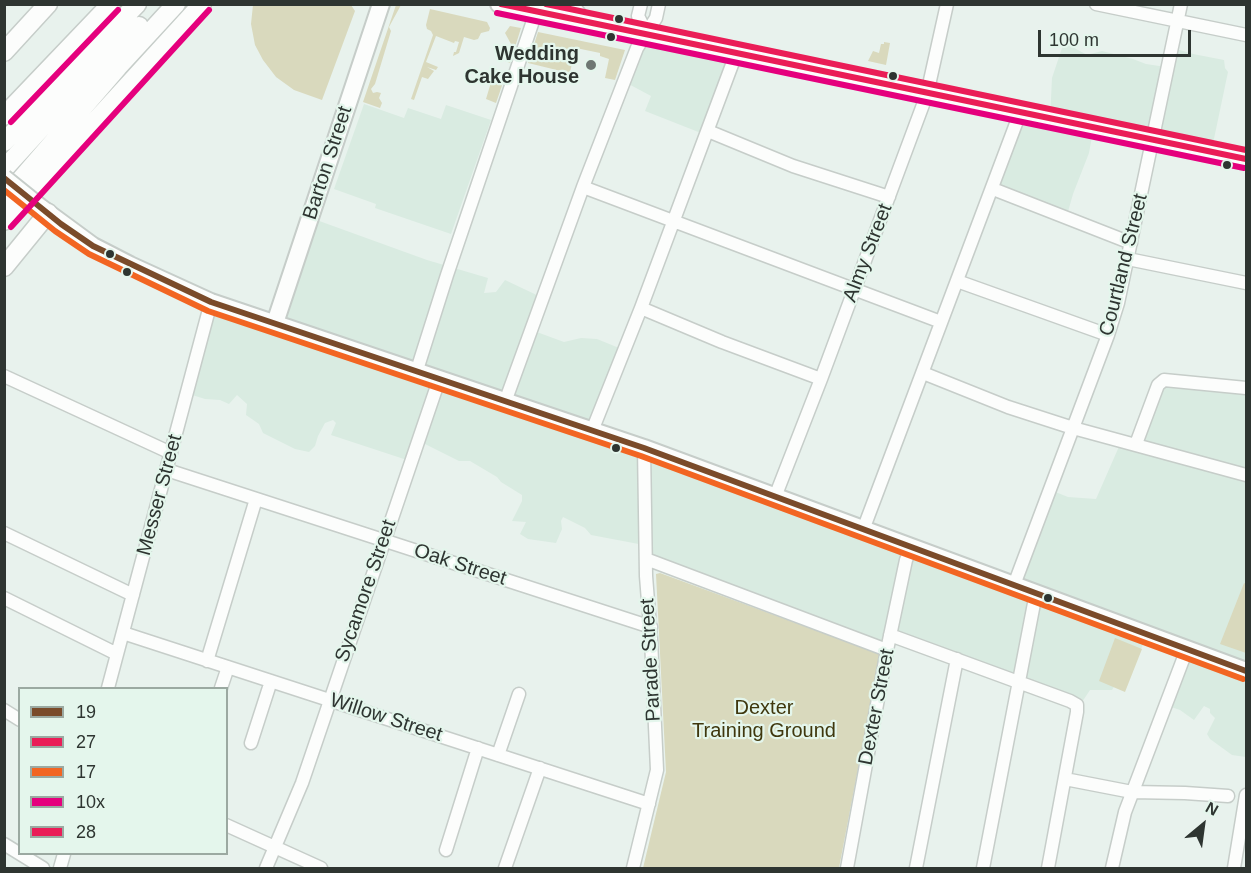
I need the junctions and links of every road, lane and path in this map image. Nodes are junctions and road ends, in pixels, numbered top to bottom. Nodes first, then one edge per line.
1 (48, 4) edge
2 (111, 4) edge
3 (137, 4) edge
4 (160, 4) edge
5 (176, 4) edge
6 (202, 4) edge
7 (381, 4) edge
8 (499, 4) edge
9 (572, 4) edge
10 (641, 4) edge
11 (659, 4) edge
12 (947, 4) edge
13 (1096, 4) edge
14 (1181, 4) edge
15 (536, 12) junction
16 (1178, 21) junction
17 (587, 22) junction
18 (647, 34) junction
19 (1246, 35) edge
20 (4, 52) edge
21 (736, 54) junction
22 (927, 94) junction
23 (1020, 113) junction
24 (4, 116) edge
25 (708, 131) junction
26 (1153, 140) junction
27 (4, 142) edge
28 (1246, 159) edge
29 (4, 169) edge
30 (4, 178) edge
31 (583, 186) junction
32 (993, 189) junction
33 (889, 197) junction
34 (4, 199) edge
35 (44, 210) junction
36 (4, 221) edge
37 (673, 221) junction
38 (1131, 243) junction
39 (1128, 258) junction
40 (4, 267) edge
41 (957, 281) junction
42 (1246, 283) edge
43 (853, 289) junction
44 (212, 302) junction
45 (641, 308) junction
46 (941, 322) junction
47 (275, 323) junction
48 (1108, 335) junction
49 (416, 373) junction
50 (923, 373) junction
51 (4, 376) edge
52 (821, 379) junction
53 (439, 380) junction
54 (1246, 388) edge
55 (505, 402) junction
56 (1073, 428) junction
57 (592, 431) junction
58 (1136, 444) junction
59 (644, 448) junction
60 (171, 453) junction
61 (166, 470) junction
62 (1246, 475) edge
63 (775, 497) junction
64 (256, 499) junction
65 (863, 530) junction
66 (4, 533) edge
67 (383, 540) junction
68 (911, 548) junction
69 (646, 559) junction
70 (1014, 585) junction
71 (1036, 593) junction
72 (133, 595) junction
73 (4, 598) edge
74 (651, 627) junction
75 (123, 633) junction
76 (890, 635) junction
77 (1187, 649) junction
78 (887, 650) junction
79 (117, 654) junction
80 (207, 660) junction
81 (957, 660) junction
82 (228, 668) junction
83 (1246, 671) edge
84 (271, 681) junction
85 (1019, 683) junction
86 (108, 687) edge
87 (221, 687) edge
88 (519, 694) dead end
89 (330, 700) junction
90 (4, 710) edge
91 (18, 719) edge
92 (250, 743) dead end
93 (478, 748) junction
94 (498, 754) junction
95 (540, 768) junction
96 (1065, 778) junction
97 (1132, 792) junction
98 (1246, 795) edge
99 (1228, 796) dead end
100 (649, 804) junction
101 (228, 826) edge
102 (4, 844) edge
103 (275, 847) junction
104 (446, 850) dead end
105 (18, 853) edge
106 (22, 855) edge
107 (43, 868) edge
108 (266, 868) edge
109 (321, 868) edge
110 (505, 868) edge
111 (633, 868) edge
112 (847, 868) edge
113 (916, 868) edge
114 (983, 868) edge
115 (1048, 868) edge
116 (1112, 868) edge
117 (1234, 868) edge

1 - 20 highway
2 - 24 highway
3 - 27 highway
4 - 29 highway
5 - 34 highway
6 - 36 highway
7 - 47 main road, Barton Street
8 - 15 main road
9 - 17 street
10 - 18 street
11 - 18 street
12 - 22 street, Almy Street
13 - 16 street
14 - 16 street, Courtland Street
15 - 17 main road
15 - 49 street
16 - 19 street
16 - 26 street, Courtland Street
17 - 18 main road
18 - 21 main road
18 - 31 street
21 - 22 main road
21 - 25 street
22 - 23 main road
22 - 33 street, Almy Street
23 - 26 main road
23 - 32 street
25 - 33 street
25 - 37 street
26 - 28 main road
26 - 38 street, Courtland Street
30 - 35 main road, bridge
31 - 37 street
31 - 55 street
32 - 38 street
32 - 41 street
33 - 43 street, Almy Street
35 - 40 highway
35 - 44 main road
37 - 43 street
37 - 45 street
38 - 39 street, Courtland Street
39 - 42 street
39 - 48 street, Courtland Street
41 - 46 street
41 - 48 street
43 - 46 street
43 - 52 street, Almy Street
44 - 47 main road
44 - 60 street, Messer Street
45 - 52 street
45 - 57 street
46 - 50 street
47 - 49 main road
48 - 56 street, Courtland Street
49 - 53 main road
50 - 56 street
50 - 65 street
51 - 60 street
52 - 63 street, Almy Street
53 - 55 main road
53 - 67 street, Sycamore Street
54 - 58 street
55 - 57 main road
56 - 58 street
56 - 70 street, Courtland Street
57 - 59 main road
58 - 62 street
59 - 63 main road
59 - 69 street, Parade Street
60 - 61 street, Messer Street
61 - 64 street, Oak Street
61 - 72 street, Messer Street
63 - 65 main road
64 - 67 street, Oak Street
64 - 80 street
65 - 68 main road
66 - 72 street
67 - 74 street, Oak Street
67 - 89 street, Sycamore Street
68 - 70 main road
68 - 76 street, Dexter Street
69 - 74 street, Parade Street
69 - 78 street
70 - 71 main road
71 - 77 main road
71 - 85 street
72 - 75 street, Messer Street
73 - 79 street
74 - 100 street, Parade Street
75 - 79 street, Messer Street
75 - 80 street, Willow Street
76 - 78 street, Dexter Street
76 - 81 street
77 - 83 main road
77 - 97 street
78 - 112 street, Dexter Street
79 - 86 street, Messer Street
80 - 82 street, Willow Street
81 - 85 street
81 - 113 street
82 - 84 street, Willow Street
82 - 87 street
84 - 89 street, Willow Street
84 - 92 street
85 - 96 street
85 - 114 street
88 - 94 street
89 - 93 street, Willow Street
89 - 103 street, Sycamore Street
90 - 91 street
93 - 94 street, Willow Street
93 - 104 street
94 - 95 street, Willow Street
95 - 100 street, Willow Street
95 - 110 street
96 - 97 street
96 - 115 street
97 - 99 street
97 - 116 street
98 - 117 street
100 - 111 street, Parade Street
101 - 103 street
102 - 105 street
103 - 108 street, Sycamore Street
103 - 109 street
106 - 107 street

